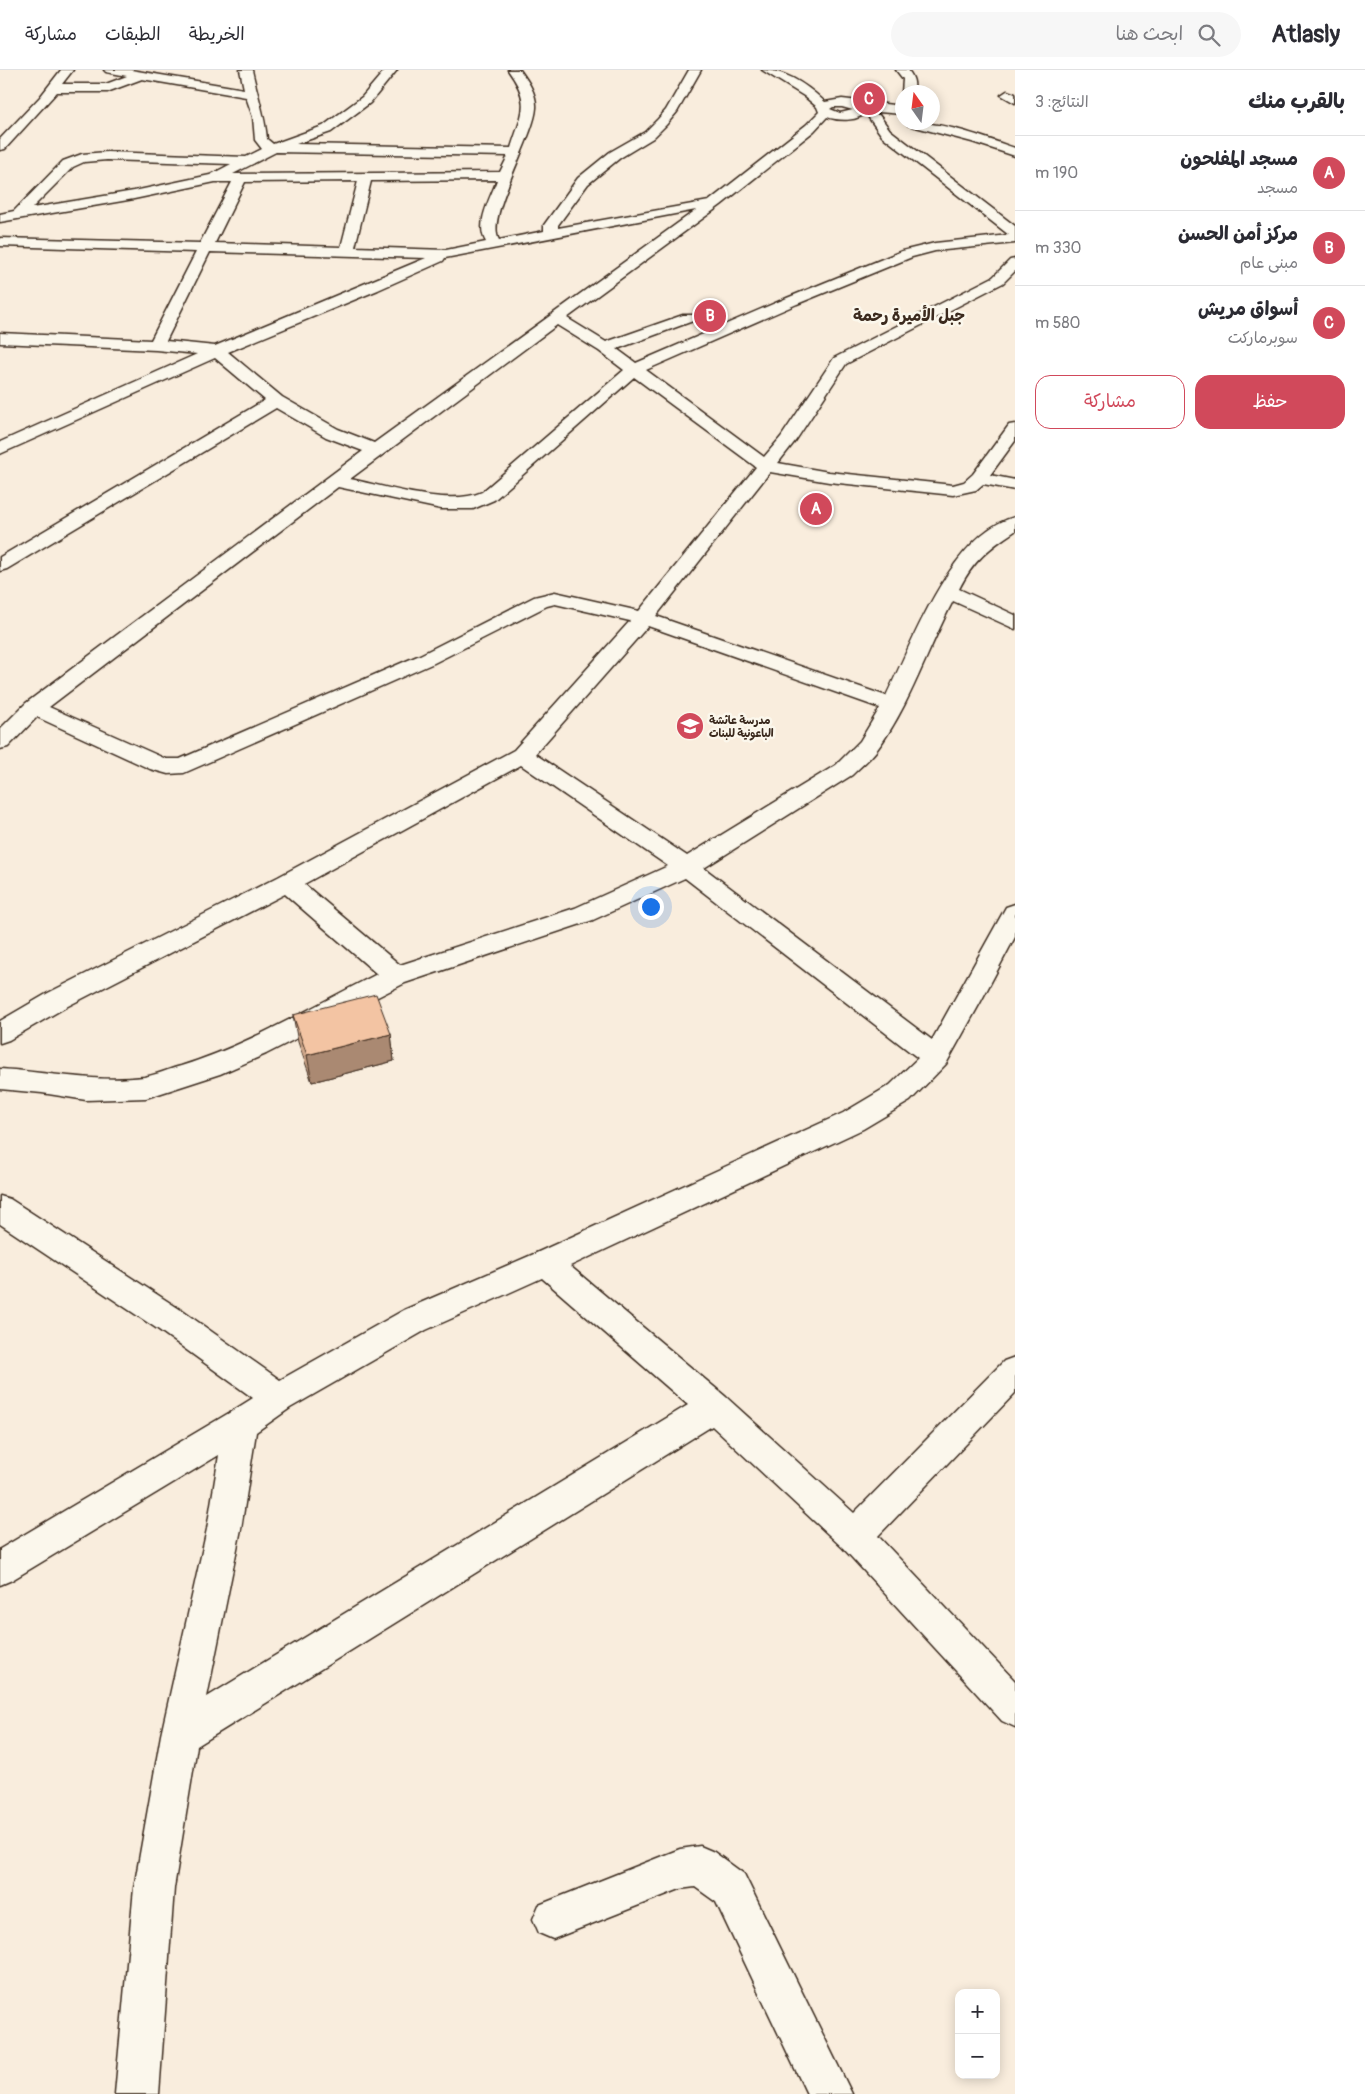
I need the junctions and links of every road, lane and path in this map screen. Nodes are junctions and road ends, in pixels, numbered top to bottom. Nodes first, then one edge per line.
1 (67, 70) edge
2 (110, 70) edge
3 (246, 70) edge
4 (391, 70) edge
5 (514, 70) edge
6 (696, 70) edge
7 (768, 70) edge
8 (902, 70) edge
9 (140, 75) junction
10 (909, 85) edge
11 (53, 88) junction
12 (251, 94) junction
13 (808, 94) junction
14 (836, 103) junction
15 (824, 109) junction
16 (850, 112) junction
17 (895, 115) edge
18 (895, 117) edge
19 (875, 118) junction
20 (940, 122) edge
21 (810, 128) junction
22 (940, 129) edge
23 (976, 138) junction
24 (0, 146) edge
25 (274, 148) junction
26 (516, 152) junction
27 (1015, 152) edge
28 (246, 161) junction
29 (505, 176) junction
30 (214, 178) junction
31 (240, 179) junction
32 (364, 179) junction
33 (716, 202) junction
34 (18, 215) junction
35 (0, 218) edge
36 (1015, 233) edge
37 (555, 234) junction
38 (1015, 239) edge
39 (3, 241) edge
40 (496, 245) junction
41 (206, 248) junction
42 (347, 252) junction
43 (446, 254) junction
44 (1015, 263) edge
45 (688, 318) dead end
46 (558, 319) junction
47 (0, 338) edge
48 (156, 345) junction
49 (605, 348) junction
50 (217, 351) junction
51 (633, 370) junction
52 (276, 401) junction
53 (1015, 429) edge
54 (0, 449) edge
55 (376, 450) junction
56 (765, 466) junction
57 (979, 478) junction
58 (335, 481) junction
59 (1015, 485) edge
60 (1015, 523) edge
61 (0, 566) edge
62 (948, 591) junction
63 (644, 618) junction
64 (1015, 622) edge
65 (891, 705) junction
66 (34, 708) junction
67 (0, 742) edge
68 (522, 755) junction
69 (687, 867) junction
70 (287, 883) junction
71 (1015, 913) edge
72 (396, 976) junction
73 (57, 1000) junction
74 (0, 1012) edge
75 (0, 1033) edge
76 (936, 1057) junction
77 (0, 1079) edge
78 (0, 1208) edge
79 (545, 1263) junction
80 (1015, 1371) edge
81 (278, 1398) junction
82 (714, 1407) junction
83 (241, 1424) junction
84 (855, 1536) junction
85 (0, 1568) edge
86 (1015, 1708) edge
87 (180, 1735) junction
88 (553, 1919) dead end
89 (137, 2094) edge
90 (830, 2094) edge

1 - 11 street
2 - 9 street
3 - 12 street
4 - 25 street
5 - 26 street
6 - 37 street
7 - 13 street
8 - 10 street
9 - 11 street
9 - 12 street
11 - 24 street
12 - 25 street
13 - 14 street
13 - 15 street
14 - 15 street
14 - 16 street
15 - 16 street
15 - 21 street
16 - 17 street
16 - 19 street
16 - 21 street
18 - 19 street
19 - 36 street
20 - 23 street
21 - 33 street
22 - 23 street
23 - 27 street
25 - 26 street
25 - 28 street
26 - 29 street
28 - 30 street
28 - 34 street
29 - 32 street
29 - 40 street
30 - 31 street
30 - 34 street
31 - 32 street
31 - 41 street
32 - 42 street
33 - 37 street
33 - 46 street
34 - 35 street
37 - 40 street
38 - 51 street
39 - 41 street
40 - 43 street
41 - 42 street
41 - 48 street
42 - 43 street
43 - 50 street
44 - 56 street
45 - 49 street
46 - 49 street
46 - 55 street
47 - 48 street
48 - 50 street
49 - 51 street
50 - 52 street
50 - 54 street
51 - 56 street
51 - 58 street
52 - 55 street
52 - 61 street
53 - 57 street
55 - 58 street
56 - 57 street
56 - 63 street
57 - 59 street
58 - 66 street
60 - 62 street
62 - 64 street
62 - 65 street
63 - 65 street
63 - 66 street
63 - 68 street
65 - 69 street
66 - 67 street
68 - 69 street
68 - 70 street
69 - 72 street
69 - 76 street
70 - 72 street
70 - 73 street
71 - 76 street
72 - 77 street
73 - 74 street
73 - 75 street
76 - 79 street
78 - 81 street
79 - 81 street
79 - 82 street
80 - 84 street
81 - 83 street
82 - 84 street
82 - 87 street
83 - 85 street
83 - 87 street
84 - 86 street
87 - 89 street
88 - 90 street

